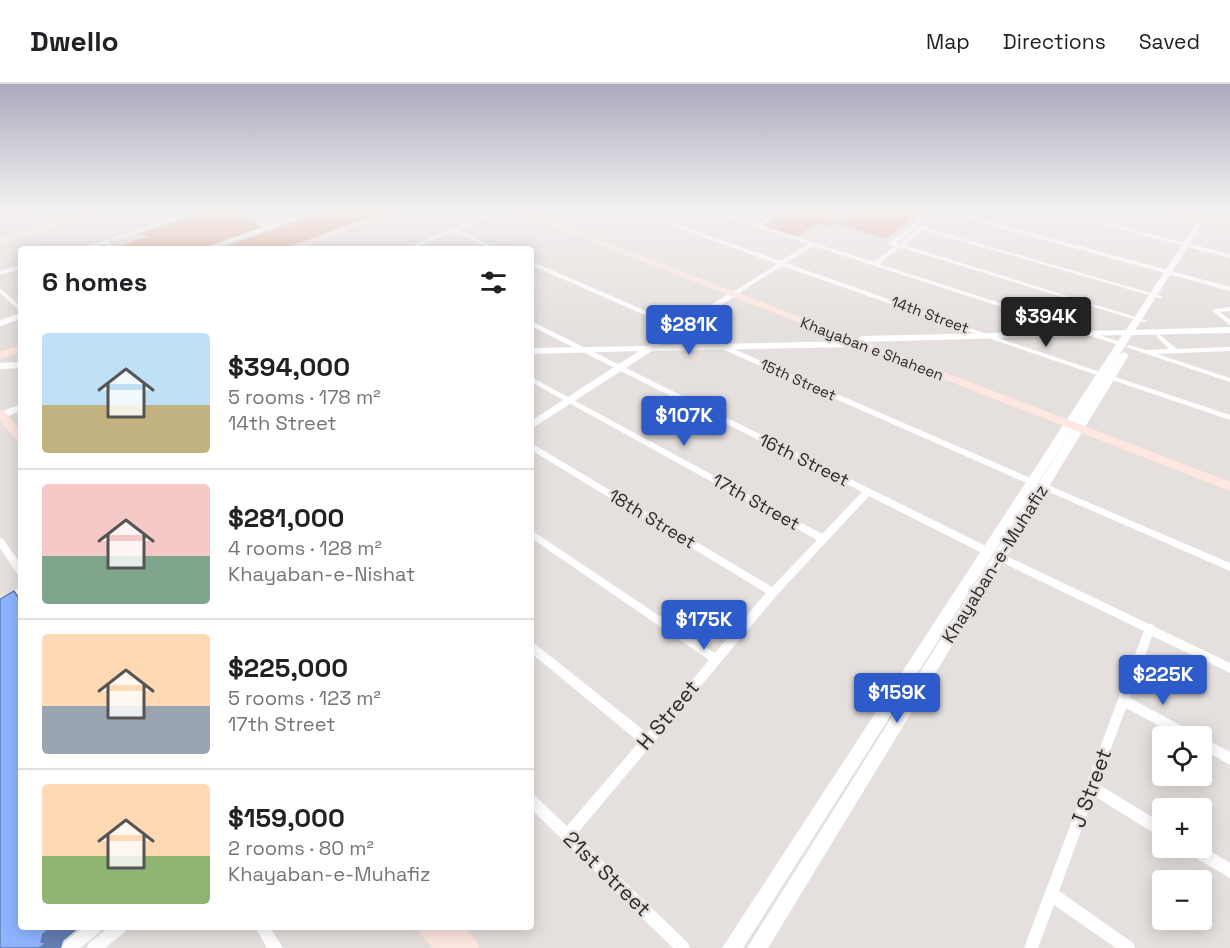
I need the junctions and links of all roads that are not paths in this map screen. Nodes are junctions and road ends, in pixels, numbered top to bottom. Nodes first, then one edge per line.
1 (622, 250) edge
2 (626, 250) edge
3 (745, 250) edge
4 (796, 250) edge
5 (799, 250) edge
6 (832, 250) edge
7 (883, 250) edge
8 (893, 250) edge
9 (914, 250) edge
10 (1000, 250) edge
11 (1089, 250) edge
12 (1186, 250) edge
13 (1209, 250) edge
14 (1230, 256) edge
15 (776, 261) junction
16 (868, 262) junction
17 (783, 263) junction
18 (534, 264) edge
19 (875, 264) junction
20 (18, 268) edge
21 (0, 273) edge
22 (1173, 273) junction
23 (1230, 289) edge
24 (0, 290) edge
25 (733, 292) junction
26 (1157, 296) junction
27 (18, 309) edge
28 (1230, 309) edge
29 (18, 313) edge
30 (0, 321) edge
31 (1230, 323) edge
32 (534, 324) edge
33 (680, 327) junction
34 (1230, 330) edge
35 (1090, 333) junction
36 (1230, 335) edge
37 (987, 336) junction
38 (1134, 336) junction
39 (1159, 336) junction
40 (1102, 338) junction
41 (855, 340) junction
42 (999, 340) junction
43 (873, 343) junction
44 (720, 344) junction
45 (576, 345) junction
46 (534, 346) edge
47 (651, 346) junction
48 (1230, 348) edge
49 (586, 350) junction
50 (1174, 350) junction
51 (534, 351) edge
52 (18, 352) edge
53 (18, 358) edge
54 (1, 360) edge
55 (18, 364) edge
56 (617, 367) junction
57 (1106, 376) junction
58 (1230, 380) edge
59 (534, 381) edge
60 (567, 399) junction
61 (0, 402) edge
62 (7, 414) edge
63 (534, 416) edge
64 (1230, 418) edge
65 (534, 424) edge
66 (1075, 424) junction
67 (18, 433) edge
68 (534, 448) edge
69 (1230, 480) edge
70 (1038, 484) junction
71 (1230, 487) edge
72 (868, 492) junction
73 (534, 535) edge
74 (824, 539) junction
75 (0, 541) edge
76 (994, 554) junction
77 (1230, 567) edge
78 (18, 568) edge
79 (773, 592) junction
80 (18, 593) edge
81 (967, 598) junction
82 (18, 601) edge
83 (0, 602) edge
84 (0, 611) edge
85 (1150, 628) junction
86 (534, 649) edge
87 (716, 659) junction
88 (1230, 668) edge
89 (1124, 700) junction
90 (1171, 726) edge
91 (646, 740) junction
92 (1212, 749) edge
93 (1230, 759) edge
94 (1091, 787) junction
95 (534, 803) edge
96 (1152, 824) edge
97 (568, 835) junction
98 (1208, 858) edge
99 (1230, 871) edge
100 (1052, 894) junction
101 (91, 930) edge
102 (116, 930) edge
103 (264, 930) edge
104 (432, 930) edge
105 (453, 930) edge
106 (69, 948) edge
107 (94, 948) edge
108 (276, 948) edge
109 (447, 948) edge
110 (468, 948) edge
111 (683, 948) edge
112 (732, 948) edge
113 (757, 948) edge
114 (1031, 948) edge
115 (1128, 948) edge

1 - 25 main road, Khayaban e Shaheen
2 - 25 main road, Khayaban e Shaheen
3 - 15 street, 14th Street
4 - 15 street
5 - 17 street
6 - 16 street
7 - 16 street
8 - 19 street
9 - 38 street
10 - 26 street
11 - 22 street
12 - 22 street, Khayaban-e-Muhafiz
13 - 14 street
15 - 17 street, 14th Street
15 - 25 street
16 - 19 street
17 - 25 street
17 - 37 street, 14th Street
18 - 33 street, 15th Street
19 - 35 street
20 - 21 street
22 - 23 street
22 - 26 street, Khayaban-e-Muhafiz
24 - 27 street
25 - 33 street
25 - 41 main road, Khayaban e Shaheen
25 - 41 main road, Khayaban e Shaheen
26 - 38 street, Khayaban-e-Muhafiz
28 - 31 street
29 - 30 street
32 - 45 street
33 - 44 street, 15th Street
33 - 47 street
34 - 38 street
35 - 37 street
35 - 38 street
35 - 40 street
36 - 39 street
37 - 41 street
37 - 42 street, 14th Street
38 - 39 street
38 - 40 street
38 - 50 street
38 - 57 street, Khayaban-e-Muhafiz
38 - 58 street
39 - 50 street
40 - 42 street
41 - 43 main road, Khayaban e Shaheen
41 - 44 street
41 - 66 main road, Khayaban e Shaheen
42 - 43 street
42 - 57 street, 14th Street
43 - 66 main road, Khayaban e Shaheen
44 - 47 street
44 - 70 street, 15th Street
45 - 46 street
45 - 47 street
45 - 49 street
47 - 49 street
47 - 56 street
48 - 50 street
49 - 51 street
49 - 56 street, 16th Street
52 - 54 main road
53 - 54 street
54 - 55 street
56 - 60 street
56 - 72 street, 16th Street
57 - 64 street, 14th Street
57 - 66 street, Khayaban-e-Muhafiz
59 - 60 street, 17th Street
60 - 63 street
60 - 65 street
60 - 74 street, 17th Street
61 - 62 main road
62 - 67 main road
66 - 69 main road, Khayaban e Shaheen
66 - 70 street, Khayaban-e-Muhafiz
66 - 71 main road, Khayaban e Shaheen
68 - 79 street, 18th Street
70 - 76 street, Khayaban-e-Muhafiz
70 - 77 street, 15th Street
72 - 74 street, H Street
72 - 76 street, 16th Street
73 - 87 street
74 - 79 street, H Street
75 - 78 street
76 - 81 street, Khayaban-e-Muhafiz
76 - 85 street, 16th Street
79 - 87 street, H Street
80 - 83 street
81 - 112 street
81 - 113 street, Khayaban-e-Muhafiz
82 - 84 street
85 - 88 street, 16th Street
85 - 89 street, J Street
86 - 91 street
87 - 91 street, H Street
89 - 90 street
89 - 94 street, J Street
91 - 97 street, H Street
92 - 93 street
94 - 96 street
94 - 100 street, J Street
95 - 97 street, 21st Street
97 - 111 street, 21st Street
98 - 99 street
100 - 114 street, J Street
100 - 115 street
101 - 106 street
102 - 107 street
103 - 108 street
104 - 109 main road
105 - 110 main road

